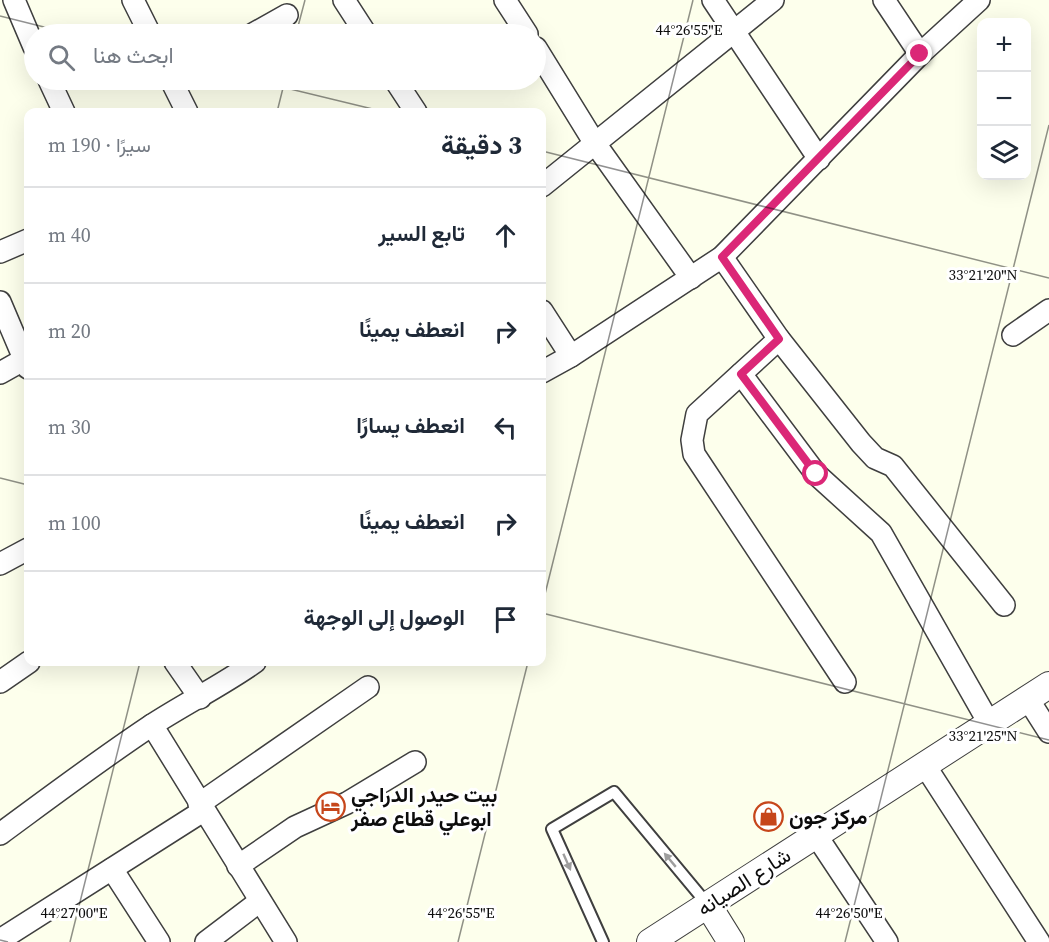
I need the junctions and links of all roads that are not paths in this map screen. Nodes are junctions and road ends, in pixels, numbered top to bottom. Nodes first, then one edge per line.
1 (14, 0) edge
2 (133, 0) edge
3 (344, 0) edge
4 (506, 0) edge
5 (714, 0) edge
6 (773, 0) edge
7 (884, 0) edge
8 (979, 0) edge
9 (287, 15) dead end
10 (24, 24) edge
11 (145, 24) edge
12 (271, 24) edge
13 (360, 24) edge
14 (521, 24) edge
15 (734, 31) junction
16 (920, 54) junction
17 (546, 64) edge
18 (54, 90) edge
19 (177, 90) edge
20 (402, 90) edge
21 (62, 108) edge
22 (185, 108) edge
23 (413, 108) edge
24 (594, 142) junction
25 (819, 159) junction
26 (546, 183) edge
27 (24, 242) edge
28 (0, 252) edge
29 (722, 257) junction
30 (691, 278) junction
31 (0, 302) edge
32 (1049, 310) edge
33 (546, 317) edge
34 (1013, 335) dead end
35 (779, 339) junction
36 (571, 356) junction
37 (24, 357) edge
38 (24, 365) edge
39 (546, 370) edge
40 (0, 373) edge
41 (741, 374) junction
42 (24, 551) edge
43 (0, 564) edge
44 (1004, 605) dead end
45 (24, 665) edge
46 (178, 666) edge
47 (249, 666) edge
48 (0, 682) edge
49 (845, 682) dead end
50 (368, 687) dead end
51 (1039, 692) edge
52 (200, 698) junction
53 (989, 723) junction
54 (152, 725) junction
55 (1049, 732) edge
56 (415, 762) dead end
57 (924, 764) junction
58 (201, 807) junction
59 (0, 834) edge
60 (816, 834) junction
61 (238, 866) junction
62 (112, 868) junction
63 (260, 901) junction
64 (708, 905) junction
65 (0, 940) edge
66 (159, 942) edge
67 (206, 942) edge
68 (286, 942) edge
69 (603, 942) edge
70 (650, 942) edge
71 (731, 942) edge
72 (887, 942) edge
73 (1039, 942) edge

1 - 10 street
2 - 11 street
3 - 13 street
4 - 14 street
5 - 15 street
6 - 15 street
7 - 16 street
8 - 16 street
9 - 12 street
15 - 24 street
15 - 25 street
16 - 25 street
17 - 24 street
18 - 21 street
19 - 22 street
20 - 23 street
24 - 26 street
24 - 30 street
25 - 29 street
27 - 28 street
29 - 30 street
29 - 35 street
30 - 36 street
31 - 37 street
32 - 34 street
33 - 36 street
35 - 41 street
35 - 44 street
36 - 39 street
38 - 40 street
41 - 49 street
41 - 53 street
42 - 43 street
45 - 48 street
46 - 52 street
47 - 52 street
50 - 58 street
51 - 53 street, شارع الصيانه
51 - 55 street
52 - 54 street
53 - 57 street, شارع الصيانه
54 - 58 street
54 - 59 street
56 - 61 street
57 - 60 street, شارع الصيانه
57 - 73 street
58 - 61 street
58 - 62 street
60 - 64 street, شارع الصيانه
60 - 72 street
61 - 63 street
62 - 65 street
62 - 66 street
63 - 67 street
63 - 68 street
64 -> 69 lane
64 - 70 street, شارع الصيانه
64 - 71 street

